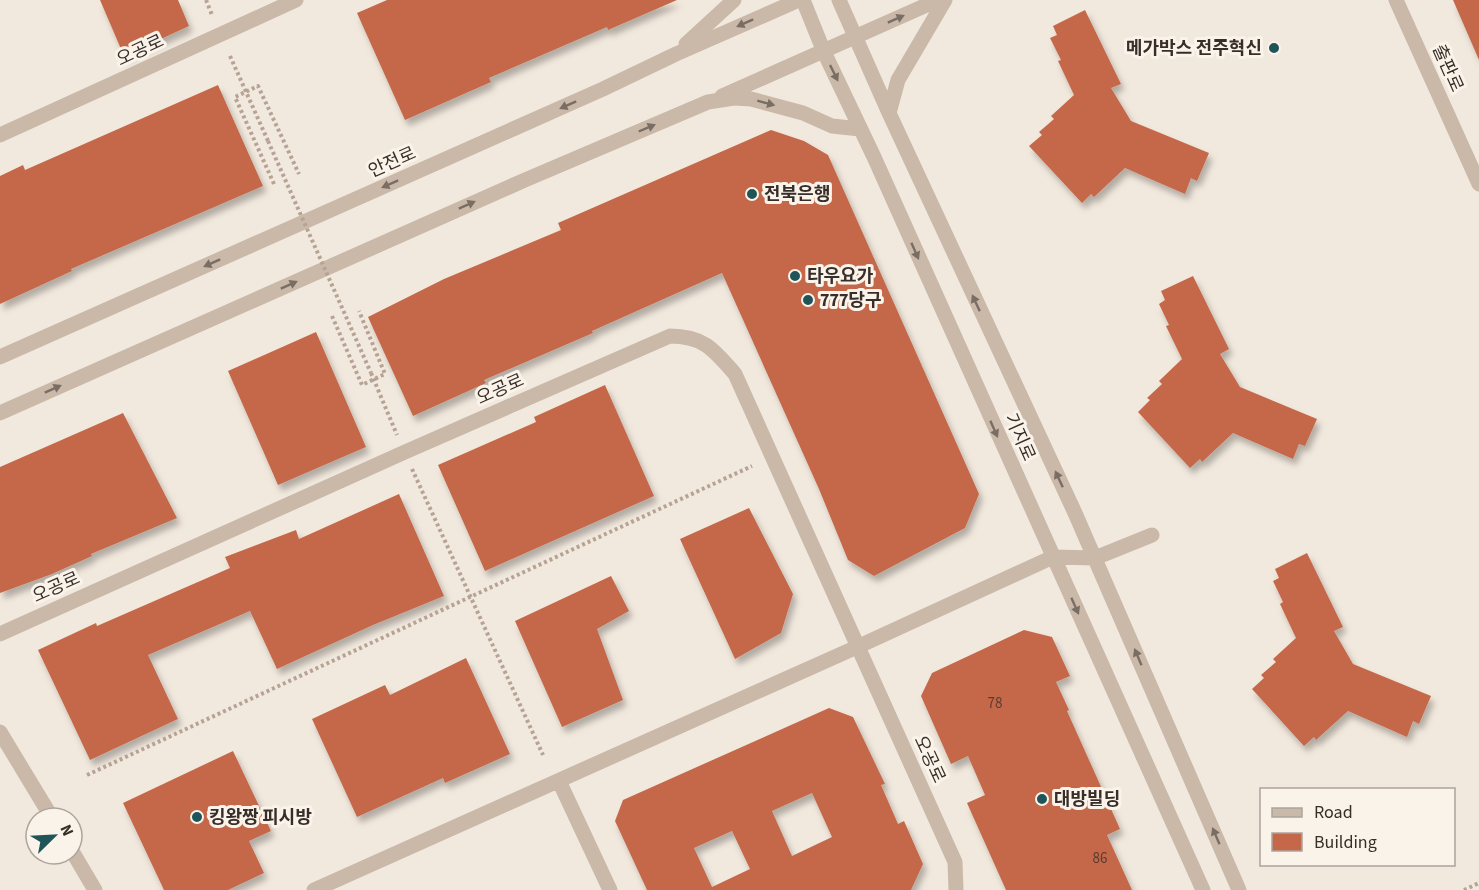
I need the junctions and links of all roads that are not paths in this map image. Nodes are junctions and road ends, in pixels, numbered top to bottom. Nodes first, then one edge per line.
1 (296, 0) edge
2 (734, 0) edge
3 (801, 0) edge
4 (839, 0) edge
5 (938, 0) edge
6 (945, 0) edge
7 (1396, 0) edge
8 (856, 38) junction
9 (824, 52) junction
10 (676, 54) junction
11 (708, 102) junction
12 (889, 113) junction
13 (860, 129) junction
14 (0, 135) edge
15 (1479, 184) edge
16 (0, 357) edge
17 (0, 413) edge
18 (1152, 535) dead end
19 (1053, 557) junction
20 (1095, 558) junction
21 (0, 634) edge
22 (857, 647) junction
23 (0, 732) edge
24 (559, 781) junction
25 (45, 806) edge
26 (81, 866) edge
27 (95, 890) edge
28 (314, 890) edge
29 (610, 890) edge
30 (956, 890) edge
31 (1203, 890) edge
32 (1239, 890) edge

1 - 14 street, 오공로
2 - 10 street
3 - 9 street, 기지로
3 -> 10 street, 안전로
4 - 8 street, 기지로
8 -> 5 street
6 - 12 street
7 - 15 street, 출판로
8 - 9 street
8 - 12 street, 기지로
9 - 11 street
9 -> 13 street, 기지로
10 -> 16 street, 안전로
11 -> 13 street
17 -> 11 street
20 -> 12 street, 기지로
13 -> 19 street, 기지로
18 - 20 street
19 - 20 street
19 - 22 street
19 -> 31 street, 기지로
32 -> 20 street, 기지로
21 - 22 street, 오공로
22 - 24 street
22 - 30 street, 오공로
23 - 25 street
24 - 28 street
24 - 29 street
26 - 27 street

